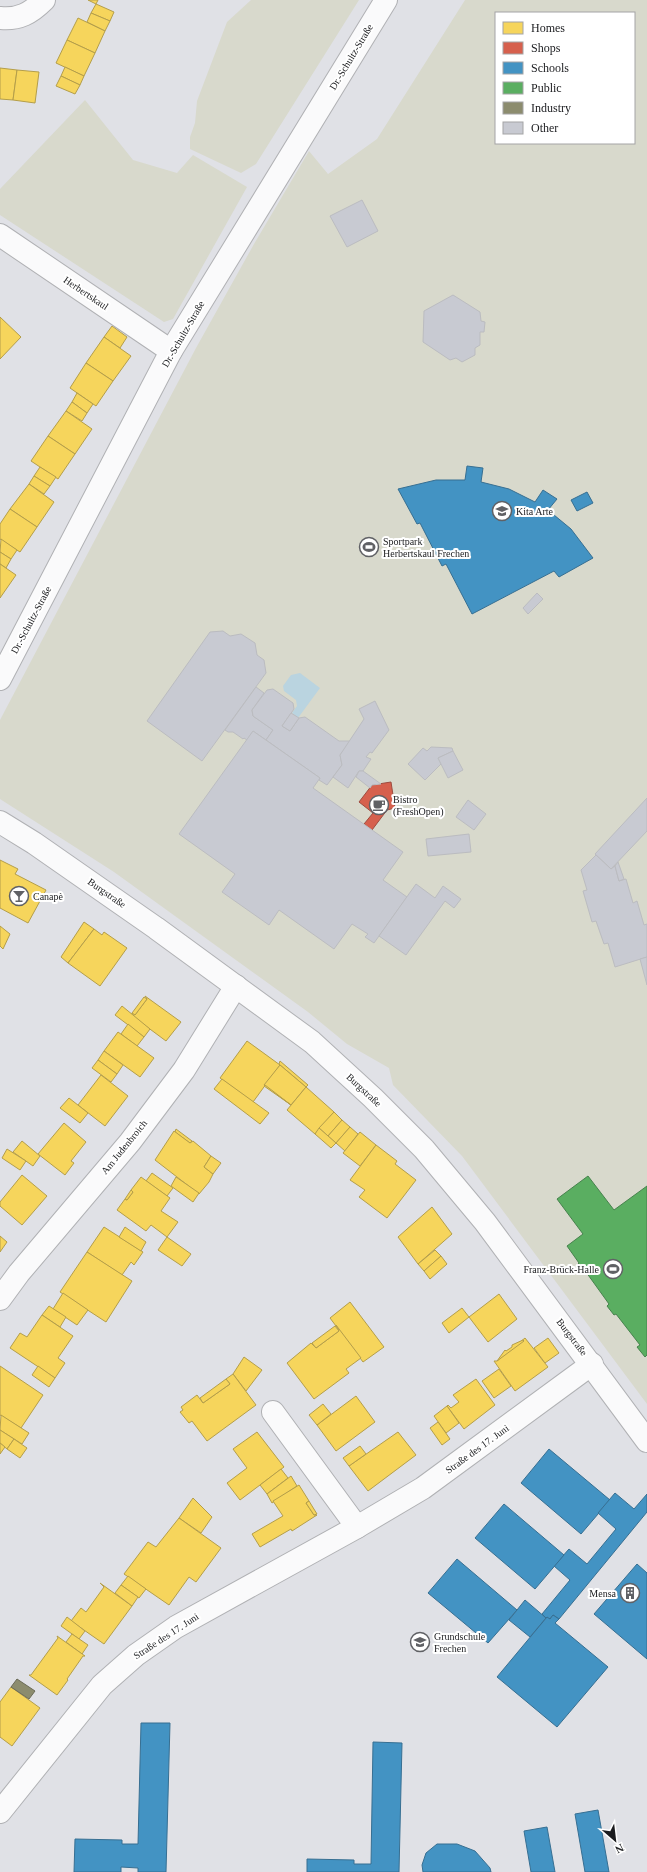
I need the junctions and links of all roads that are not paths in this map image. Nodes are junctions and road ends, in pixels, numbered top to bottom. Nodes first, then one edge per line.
1 (44, 0) edge
2 (386, 0) edge
3 (0, 18) edge
4 (0, 235) edge
5 (171, 352) junction
6 (0, 679) edge
7 (0, 822) edge
8 (236, 986) junction
9 (0, 1299) edge
10 (592, 1364) junction
11 (273, 1412) dead end
12 (647, 1441) edge
13 (357, 1527) junction
14 (0, 1812) edge

1 - 3 street
2 - 5 street, Dr.-Schultz-Straße
4 - 5 street, Herbertskaul
5 - 6 street, Dr.-Schultz-Straße
7 - 8 street, Burgstraße
8 - 9 street, Am Judenbroich
8 - 10 street, Burgstraße
10 - 12 street, Burgstraße
10 - 13 street, Straße des 17. Juni
11 - 13 street
13 - 14 street, Straße des 17. Juni

